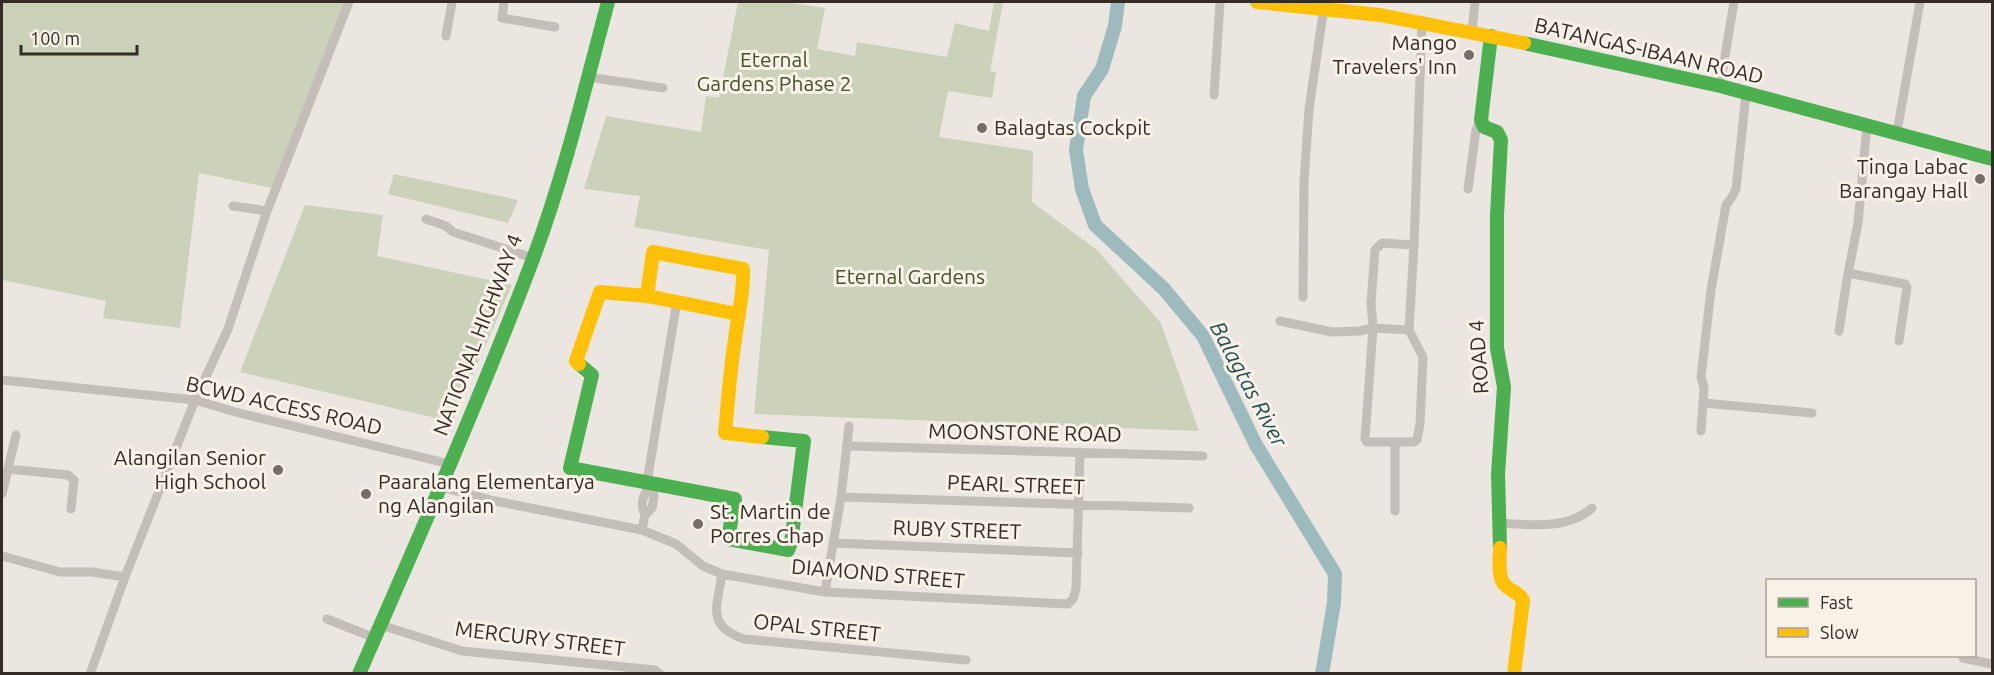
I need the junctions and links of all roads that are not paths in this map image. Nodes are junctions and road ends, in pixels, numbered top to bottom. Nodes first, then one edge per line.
1 (349, 2) edge
2 (452, 2) edge
3 (504, 2) edge
4 (608, 2) edge
5 (1220, 2) edge
6 (1257, 2) edge
7 (1475, 2) edge
8 (1734, 2) edge
9 (1920, 2) edge
10 (1324, 7) junction
11 (1422, 22) junction
12 (555, 27) dead end
13 (1472, 32) junction
14 (446, 36) dead end
15 (1491, 36) junction
16 (588, 77) junction
17 (1720, 86) junction
18 (663, 88) dead end
19 (1746, 94) junction
20 (1214, 95) dead end
21 (1481, 120) junction
22 (1868, 125) junction
23 (1897, 132) junction
24 (1992, 159) edge
25 (1468, 189) dead end
26 (233, 206) dead end
27 (267, 211) junction
28 (426, 219) dead end
29 (1414, 245) junction
30 (532, 258) junction
31 (1848, 273) junction
32 (647, 296) junction
33 (1303, 297) dead end
34 (677, 301) junction
35 (738, 314) junction
36 (1280, 321) dead end
37 (1373, 328) junction
38 (1409, 330) junction
39 (1839, 332) dead end
40 (1899, 341) dead end
41 (2, 380) edge
42 (195, 400) junction
43 (1703, 403) junction
44 (1812, 413) dead end
45 (849, 426) dead end
46 (1701, 431) dead end
47 (16, 435) dead end
48 (1395, 442) junction
49 (847, 446) junction
50 (1080, 452) junction
51 (1203, 456) dead end
52 (450, 464) junction
53 (8, 469) junction
54 (649, 483) junction
55 (441, 487) junction
56 (2, 494) edge
57 (841, 497) junction
58 (1079, 505) junction
59 (1189, 508) dead end
60 (1592, 508) dead end
61 (71, 509) dead end
62 (1395, 511) dead end
63 (1499, 523) junction
64 (642, 530) junction
65 (833, 543) junction
66 (1078, 553) junction
67 (2, 556) edge
68 (722, 574) junction
69 (125, 577) junction
70 (825, 592) junction
71 (327, 619) dead end
72 (378, 632) junction
73 (1963, 658) dead end
74 (966, 660) dead end
75 (1992, 664) edge
76 (90, 674) edge
77 (359, 674) edge
78 (660, 674) edge
79 (1514, 674) edge

1 - 27 street
2 - 14 street
3 - 12 street
4 - 16 street, NATIONAL HIGHWAY 4
5 - 20 street
6 - 10 street, BATANGAS-IBAAN ROAD
7 - 13 street
8 - 17 street
9 - 23 street
10 - 11 street, BATANGAS-IBAAN ROAD
10 - 33 street
11 - 13 street, BATANGAS-IBAAN ROAD
11 - 29 street
13 - 15 street, BATANGAS-IBAAN ROAD
15 - 17 street, BATANGAS-IBAAN ROAD
15 - 21 street
16 - 18 street
16 - 30 street, NATIONAL HIGHWAY 4
17 - 19 street, BATANGAS-IBAAN ROAD
19 - 22 street, BATANGAS-IBAAN ROAD
19 - 43 street
21 - 25 street
21 - 63 street, ROAD 4
22 - 23 street, BATANGAS-IBAAN ROAD
22 - 31 street
23 - 24 street, BATANGAS-IBAAN ROAD
26 - 27 street
27 - 42 street
28 - 30 street
29 - 37 street
29 - 38 street
30 - 52 street, NATIONAL HIGHWAY 4
31 - 39 street
31 - 40 street
32 - 34 street
32 - 35 street
32 - 54 street
34 - 35 street
34 - 54 street
35 - 54 street
36 - 37 street
37 - 38 street
37 - 48 street
38 - 48 street
41 - 42 street, BCWD ACCESS ROAD
42 - 52 street, BCWD ACCESS ROAD
42 - 69 street
43 - 44 street
43 - 46 street
45 - 49 street
47 - 53 street
48 - 62 street
49 - 50 street, MOONSTONE ROAD
49 - 57 street
50 - 51 street, MOONSTONE ROAD
50 - 58 street, DIAMOND STREET
52 - 55 street, NATIONAL HIGHWAY 4
53 - 56 street
53 - 61 street
54 - 64 street
55 - 64 street, DIAMOND STREET
55 - 72 street, NATIONAL HIGHWAY 4
57 - 58 street, PEARL STREET
57 - 65 street
58 - 59 street, PEARL STREET
58 - 66 street, DIAMOND STREET
60 - 63 street
63 - 79 street, ROAD 4
64 - 68 street, DIAMOND STREET
65 - 66 street, RUBY STREET
65 - 70 street
66 - 70 street, DIAMOND STREET
67 - 69 street
68 - 70 street, DIAMOND STREET
68 - 74 street, OPAL STREET
69 - 76 street
71 - 72 street, MERCURY STREET
72 - 77 street, NATIONAL HIGHWAY 4
72 - 78 street, MERCURY STREET
73 - 75 street

